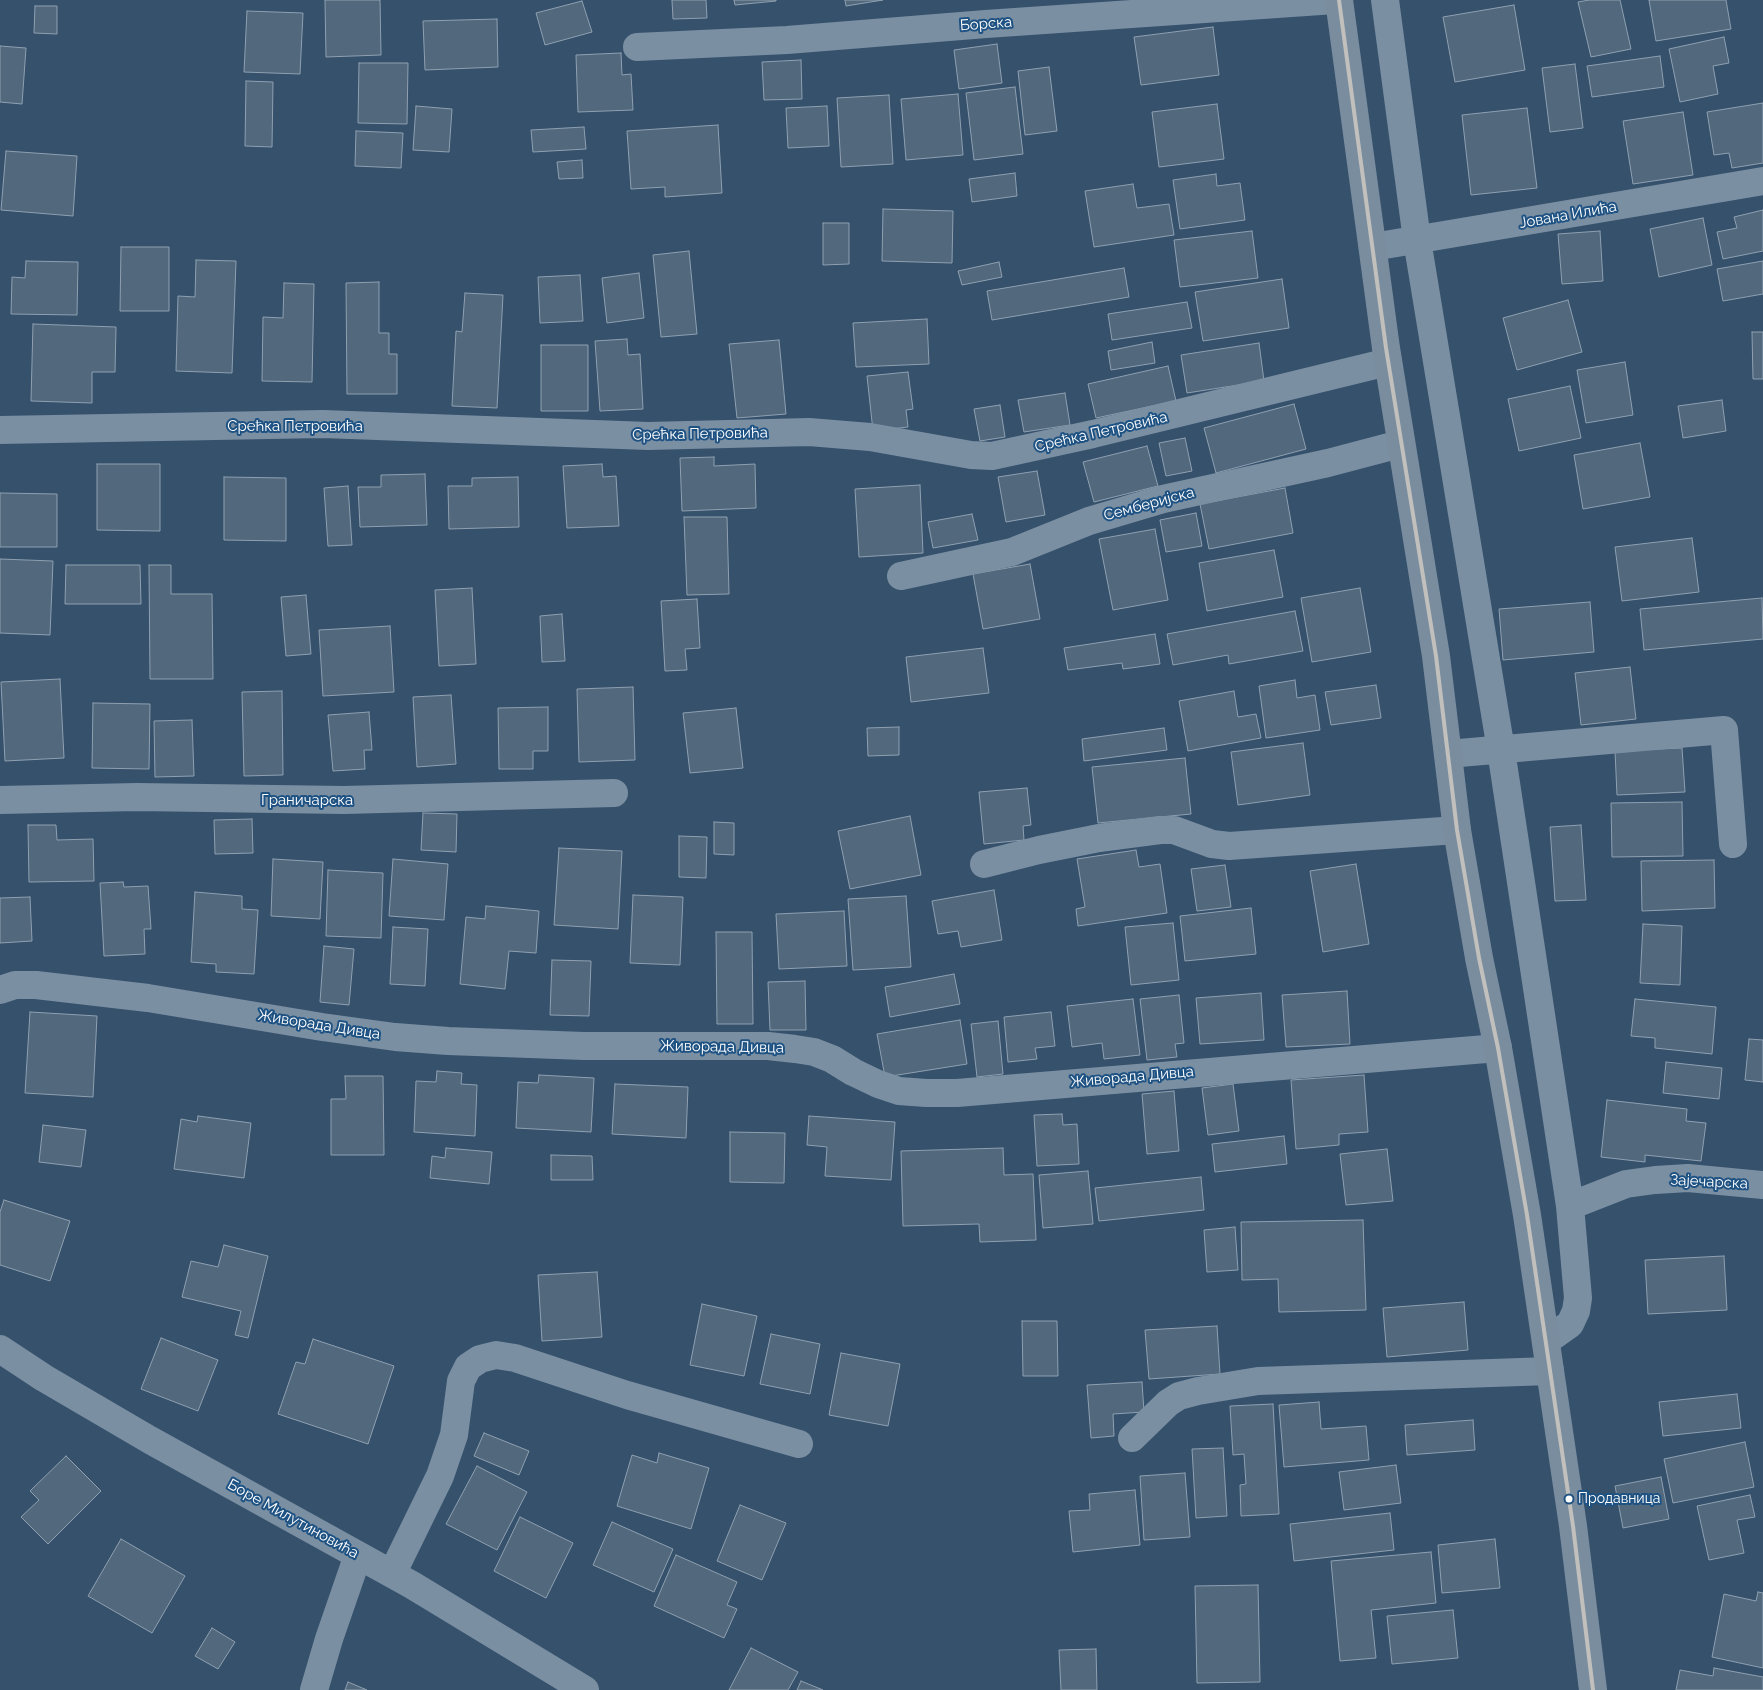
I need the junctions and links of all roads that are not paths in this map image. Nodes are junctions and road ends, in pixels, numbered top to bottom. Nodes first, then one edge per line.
1 (1335, 0) edge
2 (1339, 0) edge
3 (1385, 0) edge
4 (637, 47) dead end
5 (1763, 181) edge
6 (1417, 240) junction
7 (1373, 247) junction
8 (1388, 362) junction
9 (0, 430) edge
10 (1400, 444) junction
11 (901, 576) dead end
12 (1501, 750) junction
13 (1448, 754) junction
14 (614, 793) dead end
15 (0, 800) edge
16 (1457, 830) junction
17 (1733, 844) dead end
18 (984, 864) dead end
19 (0, 990) edge
20 (1498, 1048) junction
21 (1763, 1185) edge
22 (1570, 1206) junction
23 (1546, 1341) junction
24 (0, 1349) edge
25 (1550, 1371) junction
26 (1132, 1438) dead end
27 (799, 1444) dead end
28 (358, 1555) junction
29 (392, 1574) junction
30 (314, 1690) edge
31 (586, 1690) edge
32 (1593, 1690) edge

1 - 4 street, Борска
2 - 7 main road
3 - 6 street
5 - 6 street, Јована Илића
6 - 7 street, Јована Илића
6 - 12 street
7 - 8 main road
8 - 9 street, Срећка Петровића
8 - 10 main road
10 - 11 street, Семберијска
10 - 13 main road
12 - 13 street
12 - 17 street
12 - 22 street
13 - 16 main road
14 - 15 street, Граничарска
16 - 18 street
16 - 20 main road
19 - 20 street, Живорада Дивца
20 - 23 main road
21 - 22 street, Зајечарска
22 - 23 street
23 - 25 main road
24 - 28 street, Боре Милутиновића
25 - 26 street
25 - 32 main road
27 - 29 street
28 - 29 street, Боре Милутиновића
28 - 30 street
29 - 31 street, Боре Милутиновића

